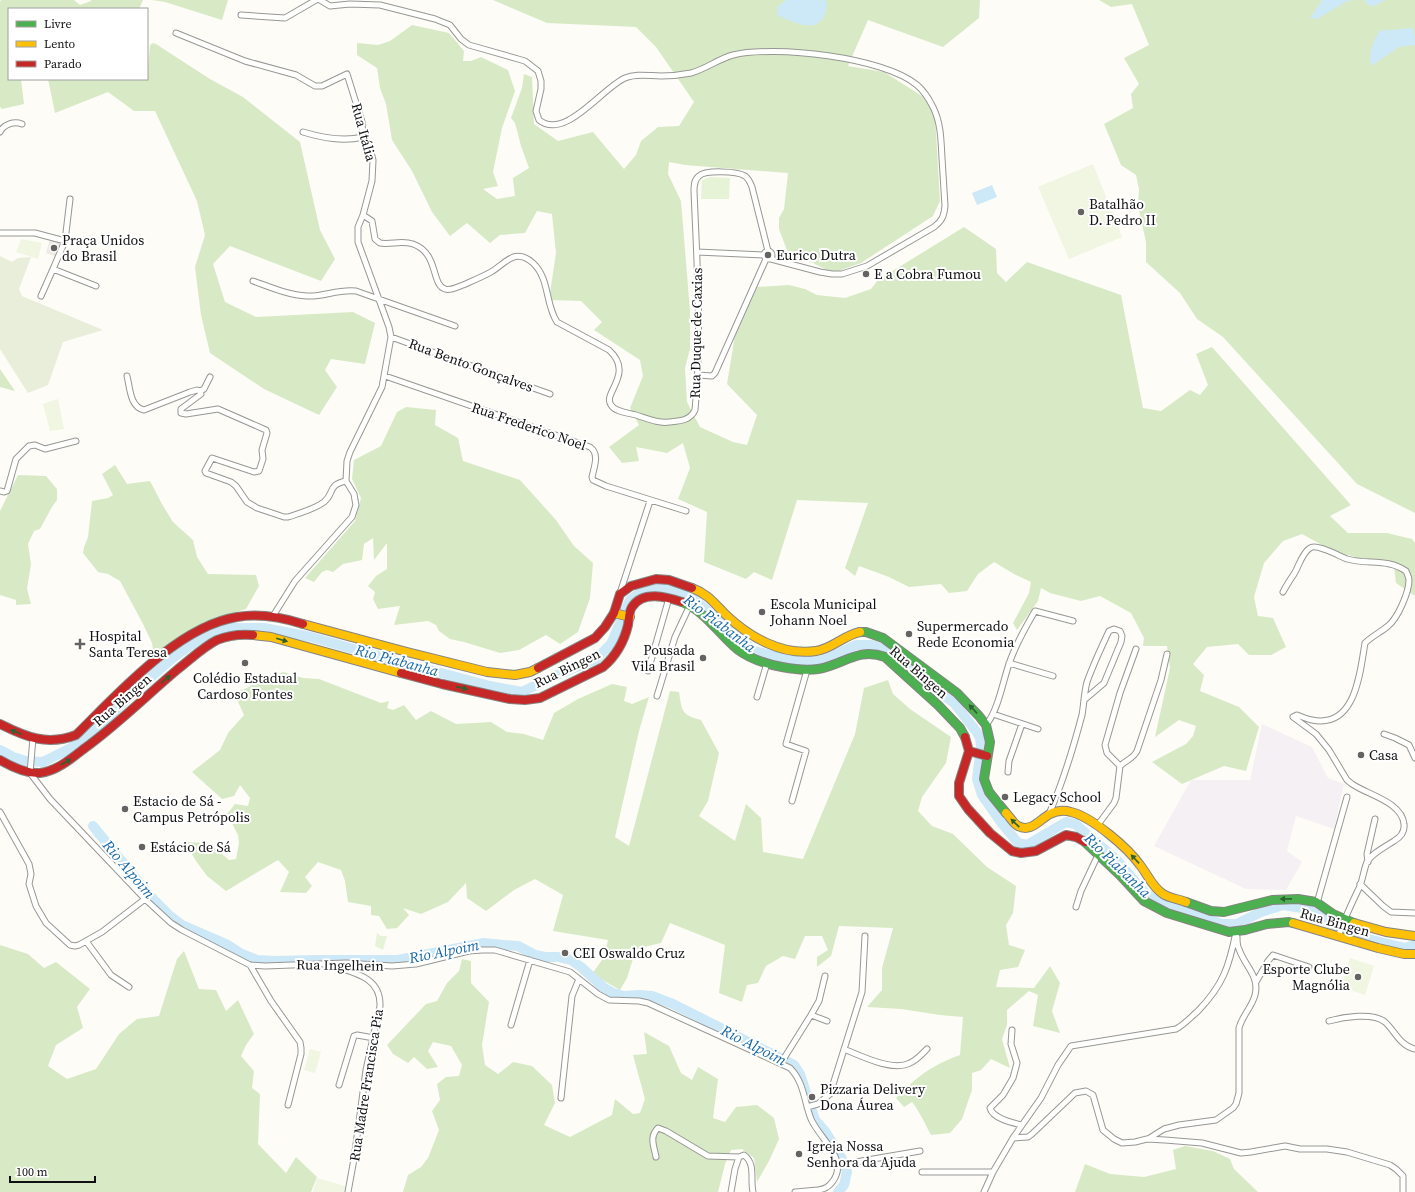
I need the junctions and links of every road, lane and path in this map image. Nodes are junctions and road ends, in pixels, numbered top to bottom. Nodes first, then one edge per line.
1 (316, 0) edge
2 (320, 0) edge
3 (380, 3) edge
4 (241, 16) dead end
5 (176, 33) dead end
6 (22, 124) dead end
7 (0, 132) edge
8 (303, 132) dead end
9 (363, 137) junction
10 (70, 199) dead end
11 (363, 214) junction
12 (0, 233) edge
13 (65, 241) junction
14 (697, 252) junction
15 (768, 256) junction
16 (53, 270) junction
17 (253, 281) dead end
18 (96, 286) dead end
19 (42, 296) dead end
20 (379, 299) junction
21 (455, 326) dead end
22 (391, 337) junction
23 (698, 375) junction
24 (127, 376) dead end
25 (385, 376) junction
26 (210, 377) dead end
27 (200, 391) junction
28 (550, 394) dead end
29 (76, 441) dead end
30 (346, 481) junction
31 (0, 491) edge
32 (650, 501) junction
33 (686, 511) dead end
34 (1283, 592) dead end
35 (620, 594) junction
36 (669, 598) junction
37 (690, 605) junction
38 (614, 613) junction
39 (274, 616) junction
40 (630, 617) junction
41 (1073, 621) dead end
42 (1136, 650) dead end
43 (1167, 654) dead end
44 (767, 663) junction
45 (1009, 663) junction
46 (806, 670) junction
47 (648, 671) dead end
48 (1053, 676) dead end
49 (657, 696) dead end
50 (757, 697) dead end
51 (1084, 700) junction
52 (993, 714) junction
53 (0, 724) edge
54 (1022, 724) junction
55 (986, 725) junction
56 (1038, 729) dead end
57 (1384, 734) dead end
58 (33, 738) junction
59 (969, 751) junction
60 (987, 756) junction
61 (1415, 758) edge
62 (0, 760) edge
63 (1120, 766) junction
64 (1008, 772) dead end
65 (30, 773) junction
66 (1347, 797) dead end
67 (792, 801) dead end
68 (0, 812) edge
69 (1049, 814) junction
70 (1375, 819) dead end
71 (1097, 826) junction
72 (1098, 855) junction
73 (1368, 862) junction
74 (1360, 884) junction
75 (145, 899) junction
76 (1317, 903) junction
77 (1076, 907) dead end
78 (1415, 913) edge
79 (1344, 919) junction
80 (1236, 932) junction
81 (865, 936) dead end
82 (1415, 936) edge
83 (1338, 937) junction
84 (86, 941) junction
85 (1414, 954) edge
86 (530, 960) junction
87 (326, 963) junction
88 (250, 966) junction
89 (1309, 967) dead end
90 (825, 976) dead end
91 (579, 979) junction
92 (1256, 982) junction
93 (129, 987) dead end
94 (811, 1015) junction
95 (827, 1020) dead end
96 (1329, 1021) dead end
97 (511, 1025) dead end
98 (1012, 1030) dead end
99 (374, 1038) junction
100 (844, 1049) junction
101 (927, 1049) dead end
102 (1415, 1049) edge
103 (782, 1063) junction
104 (339, 1085) dead end
105 (561, 1098) dead end
106 (288, 1105) dead end
107 (808, 1107) junction
108 (1022, 1125) junction
109 (1013, 1138) junction
110 (1147, 1139) junction
111 (920, 1151) dead end
112 (656, 1157) dead end
113 (739, 1158) junction
114 (838, 1165) junction
115 (922, 1172) dead end
116 (993, 1172) junction
117 (818, 1191) edge
118 (348, 1192) edge
119 (731, 1192) edge
120 (753, 1192) edge
121 (795, 1192) edge
122 (984, 1192) edge
123 (1403, 1192) edge

1 - 4 street
2 - 3 street
3 - 15 street
5 - 9 street, Rua Itália
6 - 7 street
8 - 9 street
9 - 11 street, Rua Itália
10 - 13 street
11 - 20 street
11 - 23 street, Rua Duque de Caxias
12 - 13 street
13 - 16 street
14 - 15 street
14 - 15 street, Rua Duque de Caxias
14 - 23 street, Rua Duque de Caxias
15 - 23 street
16 - 18 street
16 - 19 street
17 - 20 street
20 - 21 street
20 - 22 street
22 - 25 street
22 - 28 street, Rua Bento Gonçalves
24 - 27 street
25 - 30 street
25 - 32 street, Rua Frederico Noel
26 - 27 street
27 - 30 street
29 - 31 street
30 - 39 street
32 - 33 street, Rua Frederico Noel
32 - 35 street
34 - 73 street
35 - 38 main road, Rua Bingen
55 -> 35 main road, Rua Bingen
36 - 37 main road, Rua Bingen
36 - 40 main road, Rua Bingen
36 - 47 street
37 - 44 main road, Rua Bingen
37 - 49 street
38 - 39 main road, Rua Bingen
38 - 40 main road
39 - 58 main road, Rua Bingen
65 -> 40 main road, Rua Bingen
41 - 45 street
42 - 63 street
43 - 63 street
44 - 46 main road, Rua Bingen
44 - 50 street
45 - 48 street
45 - 52 street
46 - 59 main road, Rua Bingen
46 - 67 street
51 - 51 street
51 - 69 street
52 - 54 street
52 - 55 street
58 -> 53 main road, Rua Bingen
54 - 56 street
54 - 64 street
55 - 60 main road, Rua Bingen
57 - 61 street
58 - 65 street
59 - 60 main road
59 - 72 main road, Rua Bingen
69 -> 60 main road, Rua Bingen
62 - 65 main road
63 - 71 street
65 - 75 street, Rua Ingelhein
66 - 76 street, Rua Bingen
68 - 84 street
69 - 71 main road, Rua Bingen
70 - 73 street
76 -> 71 main road, Rua Bingen
72 - 77 street
72 - 80 main road, Rua Bingen
73 - 74 street
74 - 78 street
74 - 79 street
75 - 84 street
75 - 88 street, Rua Ingelhein
76 - 79 main road, Rua Bingen
79 - 82 main road, Rua Bingen
79 - 83 street
80 - 83 main road, Rua Bingen
80 - 92 street
80 - 108 street
81 - 100 street
83 - 85 main road, Rua Bingen
84 - 93 street
86 - 87 street, Rua Ingelhein
86 - 91 street, Rua Ingelhein
86 - 97 street
87 - 88 street, Rua Ingelhein
87 - 99 street, Rua Madre Francisca Pia
88 - 106 street
89 - 92 street
90 - 94 street
91 - 103 street, Rua Ingelhein
91 - 105 street
92 - 110 street
94 - 95 street
94 - 103 street
96 - 102 street
98 - 108 street
99 - 104 street
99 - 118 street, Rua Madre Francisca Pia
100 - 101 street
100 - 107 street
103 - 107 street, Rua Ingelhein
107 - 114 street, Rua Ingelhein
108 - 109 street
109 - 110 street
109 - 116 street
110 - 123 street
111 - 114 street
112 - 113 street
113 - 119 street
113 - 120 street
114 - 117 street
115 - 116 street
116 - 122 street
117 - 121 street

